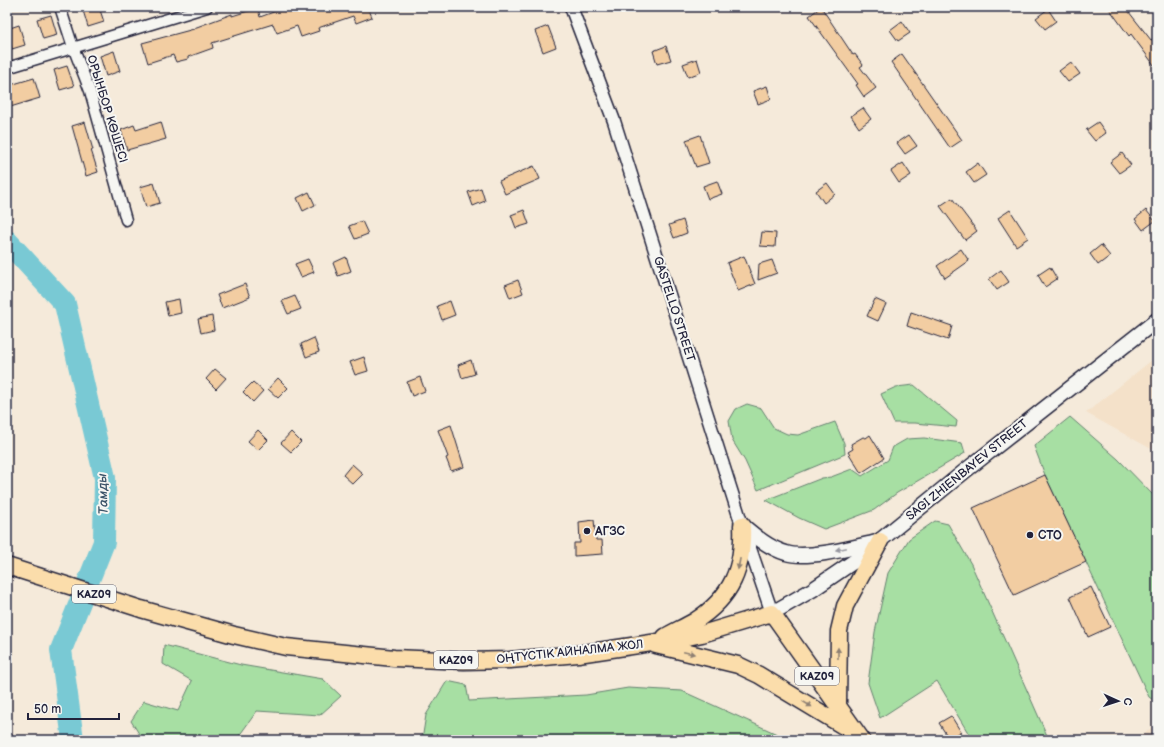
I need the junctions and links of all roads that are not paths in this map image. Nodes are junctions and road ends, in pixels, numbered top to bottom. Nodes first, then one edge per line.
1 (60, 7) edge
2 (207, 7) edge
3 (571, 7) edge
4 (73, 47) junction
5 (7, 68) edge
6 (126, 220) dead end
7 (1157, 320) edge
8 (742, 525) junction
9 (880, 541) junction
10 (7, 566) edge
11 (772, 613) junction
12 (651, 644) junction
13 (838, 706) junction
14 (860, 737) edge

1 - 4 street, ОРЫНБОР КӨШЕСІ
2 - 4 street
3 - 8 street, GASTELLO STREET
4 - 5 street
4 - 6 street, ОРЫНБОР КӨШЕСІ
7 - 9 main road, SAGI ZHIENBAYEV STREET
9 -> 8 main road
8 - 11 street, GASTELLO STREET
8 -> 12 highway
9 - 11 main road, SAGI ZHIENBAYEV STREET
13 -> 9 highway
10 - 12 highway, ОҢТҮСТІК АЙНАЛМА ЖОЛ / KAZ09
11 - 12 highway, ОҢТҮСТІК АЙНАЛМА ЖОЛ / KAZ09
11 - 13 highway, KAZ09
12 -> 14 highway, KAZ09
13 - 14 highway, KAZ09

